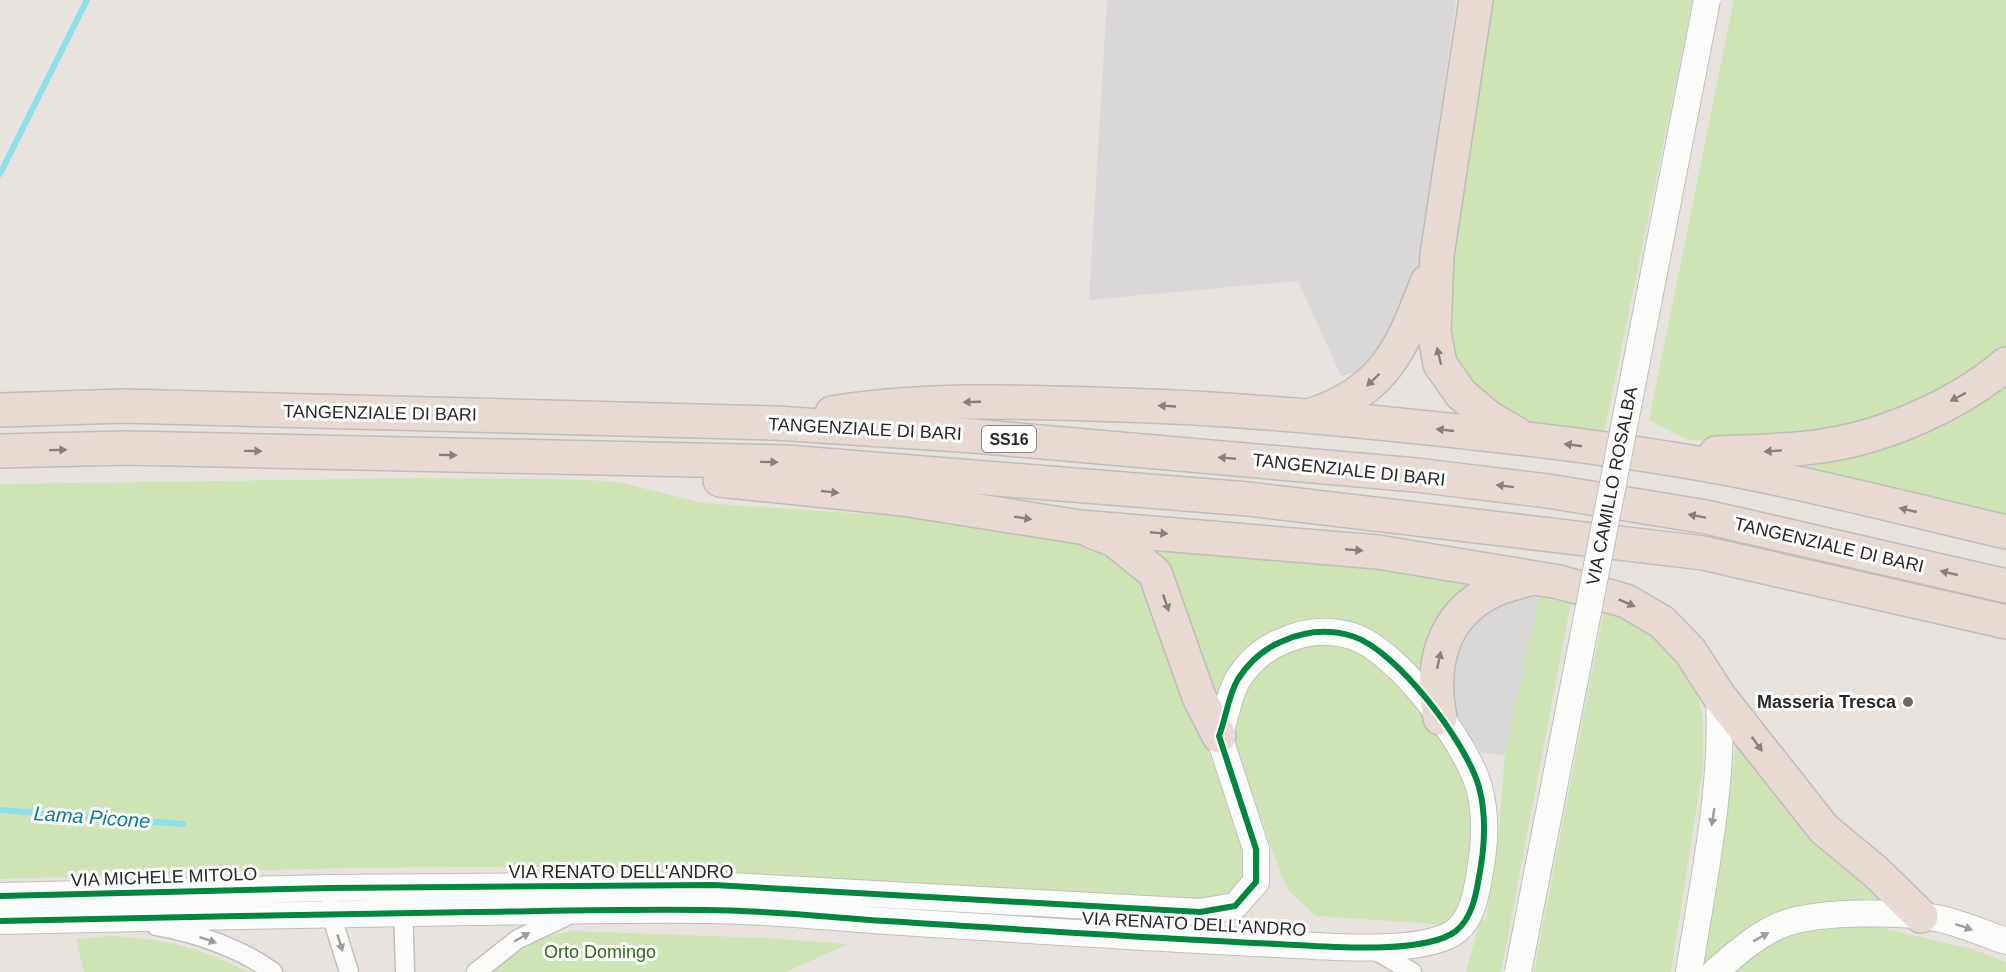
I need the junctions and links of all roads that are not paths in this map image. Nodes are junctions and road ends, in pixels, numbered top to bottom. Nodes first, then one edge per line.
1 (1476, 0) edge
2 (1707, 0) edge
3 (1437, 255) junction
4 (2006, 364) edge
5 (0, 410) edge
6 (1309, 416) junction
7 (776, 423) junction
8 (1524, 438) junction
9 (0, 452) edge
10 (1653, 456) junction
11 (650, 459) junction
12 (1080, 527) junction
13 (2006, 532) edge
14 (1534, 578) junction
15 (2006, 586) edge
16 (2006, 621) edge
17 (1719, 696) junction
18 (1440, 718) junction
19 (1219, 736) junction
20 (402, 887) junction
21 (330, 888) junction
22 (0, 896) edge
23 (579, 911) junction
24 (403, 913) junction
25 (331, 914) junction
26 (1921, 916) junction
27 (110, 919) junction
28 (0, 921) edge
29 (2006, 941) edge
30 (1373, 949) junction
31 (273, 972) edge
32 (349, 972) edge
33 (405, 972) edge
34 (476, 972) edge
35 (1412, 972) edge
36 (1518, 972) edge
37 (1689, 972) edge
38 (1715, 972) edge

1 - 3 highway
2 - 36 street, VIA CAMILLO ROSALBA, bridge
3 -> 6 highway
8 -> 3 highway
4 -> 10 highway
5 - 7 highway, TANGENZIALE DI BARI / SS16
6 -> 7 highway
8 -> 6 highway
15 -> 7 highway, TANGENZIALE DI BARI / SS16
10 -> 8 highway
9 -> 11 highway, TANGENZIALE DI BARI / SS16
13 -> 10 highway
11 -> 12 highway
11 -> 16 highway, TANGENZIALE DI BARI / SS16
12 -> 14 highway
12 -> 19 highway
14 -> 17 highway
18 -> 14 highway
17 -> 26 highway
17 -> 37 street
18 - 19 street, VIA RENATO DELL'ANDRO
18 - 30 street, VIA RENATO DELL'ANDRO
19 - 20 street, VIA RENATO DELL'ANDRO
20 - 21 street, VIA RENATO DELL'ANDRO
20 - 24 street
21 - 22 street, VIA MICHELE MITOLO
21 - 25 street
23 - 24 street, VIA RENATO DELL'ANDRO
23 - 30 street, VIA RENATO DELL'ANDRO
34 -> 23 street
24 - 25 street, VIA RENATO DELL'ANDRO
24 - 33 street
25 - 27 street
25 -> 32 street
26 -> 29 street
38 -> 26 street
27 - 28 street
27 -> 31 street
30 - 35 street

